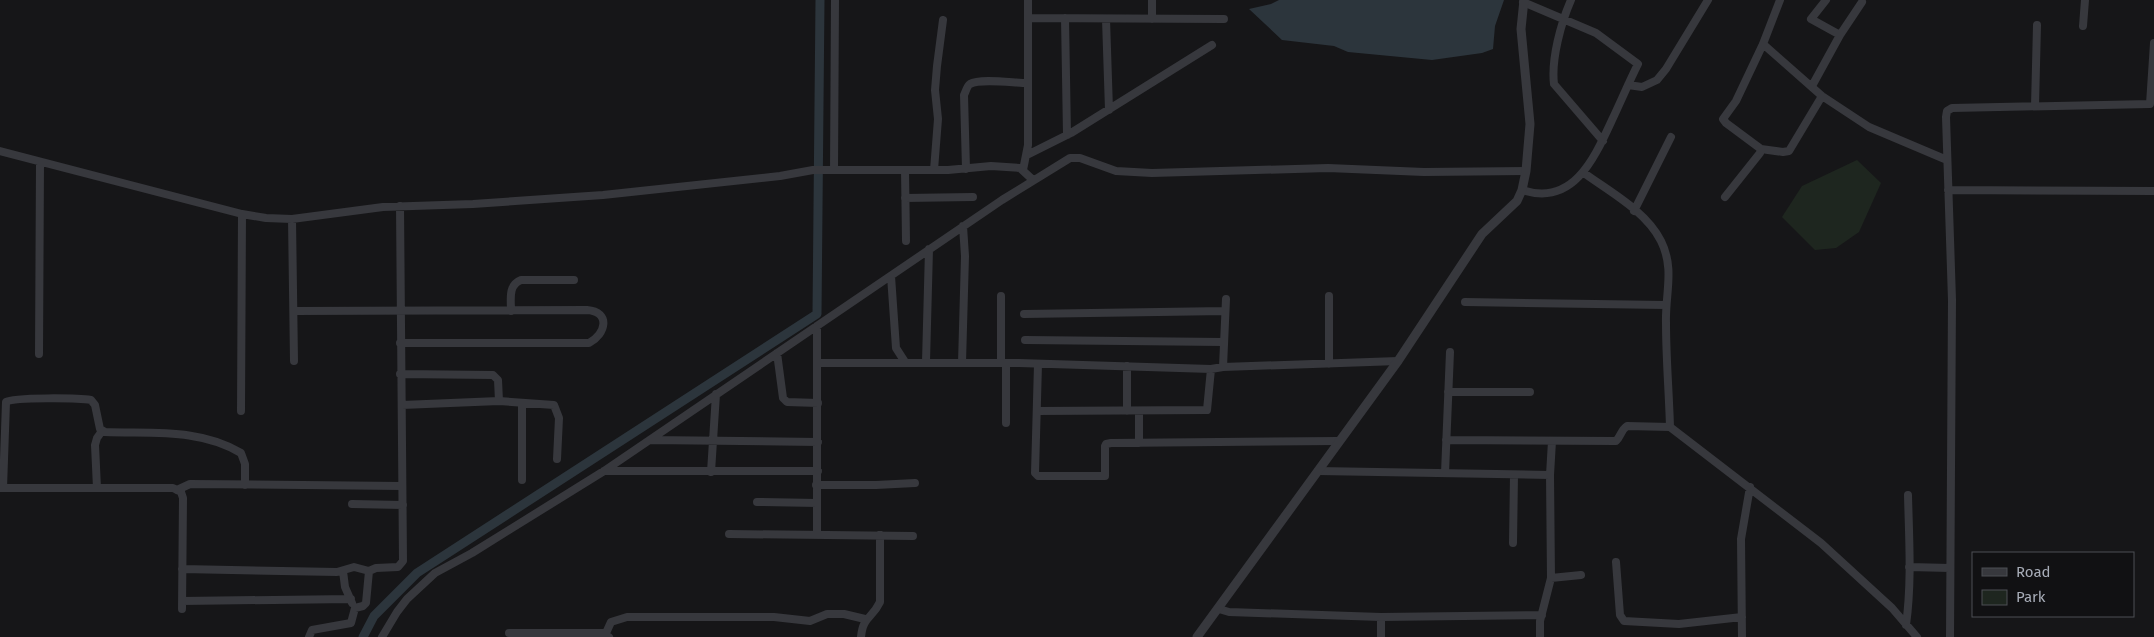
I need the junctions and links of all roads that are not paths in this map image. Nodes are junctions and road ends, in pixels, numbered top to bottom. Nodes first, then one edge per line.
1 (835, 0) edge
2 (1028, 0) edge
3 (1152, 0) edge
4 (1571, 0) edge
5 (1708, 0) edge
6 (1780, 0) edge
7 (1826, 0) edge
8 (2085, 0) edge
9 (1523, 1) edge
10 (1862, 2) dead end
11 (1028, 18) junction
12 (1065, 18) junction
13 (1106, 18) junction
14 (1152, 19) junction
15 (1224, 19) dead end
16 (1562, 19) junction
17 (943, 20) dead end
18 (2037, 25) dead end
19 (2083, 26) dead end
20 (1840, 35) junction
21 (2154, 43) edge
22 (1762, 44) junction
23 (1212, 45) dead end
24 (1027, 83) junction
25 (1628, 85) junction
26 (1812, 86) junction
27 (2153, 87) edge
28 (1822, 96) junction
29 (2035, 106) junction
30 (1109, 110) junction
31 (1067, 135) junction
32 (1671, 137) dead end
33 (1603, 141) junction
34 (1761, 149) junction
35 (0, 151) edge
36 (1027, 155) junction
37 (1947, 160) junction
38 (40, 163) junction
39 (966, 169) junction
40 (831, 170) junction
41 (905, 170) junction
42 (934, 170) junction
43 (1526, 171) junction
44 (1584, 173) junction
45 (1028, 174) junction
46 (1522, 190) junction
47 (1948, 190) junction
48 (2154, 191) edge
49 (973, 197) dead end
50 (1724, 197) dead end
51 (905, 198) junction
52 (400, 206) junction
53 (1634, 211) junction
54 (242, 214) junction
55 (292, 219) junction
56 (963, 226) junction
57 (906, 241) dead end
58 (929, 250) junction
59 (891, 276) junction
60 (574, 280) dead end
61 (1001, 296) dead end
62 (1329, 296) dead end
63 (1226, 299) dead end
64 (1466, 302) dead end
65 (1666, 305) junction
66 (400, 310) junction
67 (294, 311) junction
68 (512, 311) junction
69 (1225, 311) junction
70 (1024, 314) dead end
71 (817, 326) junction
72 (1025, 340) dead end
73 (1223, 342) junction
74 (400, 343) junction
75 (1450, 352) dead end
76 (777, 353) junction
77 (39, 354) dead end
78 (1398, 360) junction
79 (294, 361) dead end
80 (905, 362) junction
81 (926, 362) junction
82 (817, 363) junction
83 (962, 363) junction
84 (1004, 363) junction
85 (1038, 364) junction
86 (1329, 364) junction
87 (1126, 366) junction
88 (1223, 367) junction
89 (1211, 369) junction
90 (400, 374) junction
91 (1448, 392) junction
92 (1530, 392) dead end
93 (716, 394) junction
94 (499, 401) junction
95 (522, 403) junction
96 (818, 403) junction
97 (402, 405) junction
98 (1037, 410) junction
99 (242, 411) dead end
100 (1126, 411) junction
101 (1139, 411) junction
102 (1006, 424) dead end
103 (1670, 427) junction
104 (102, 431) junction
105 (650, 440) junction
106 (1446, 440) junction
107 (712, 441) junction
108 (1338, 441) junction
109 (1552, 441) junction
110 (818, 442) junction
111 (1139, 443) junction
112 (558, 459) dead end
113 (604, 471) junction
114 (818, 471) junction
115 (1318, 471) junction
116 (711, 472) junction
117 (1445, 473) junction
118 (1514, 475) junction
119 (1550, 475) junction
120 (522, 480) dead end
121 (915, 483) dead end
122 (245, 485) junction
123 (816, 485) junction
124 (402, 486) junction
125 (1750, 487) junction
126 (1, 488) edge
127 (97, 488) junction
128 (177, 490) junction
129 (1908, 495) dead end
130 (757, 502) dead end
131 (817, 503) junction
132 (352, 504) dead end
133 (403, 505) junction
134 (729, 534) dead end
135 (816, 534) junction
136 (880, 535) junction
137 (913, 536) dead end
138 (1513, 543) dead end
139 (1616, 562) dead end
140 (1909, 567) junction
141 (1950, 568) junction
142 (182, 569) junction
143 (343, 571) junction
144 (369, 571) junction
145 (1581, 575) dead end
146 (1551, 578) junction
147 (351, 600) junction
148 (355, 608) junction
149 (1219, 609) junction
150 (1542, 615) junction
151 (1381, 617) junction
152 (1742, 617) junction
153 (865, 619) junction
154 (1906, 625) junction
155 (509, 633) dead end
156 (530, 635) edge
157 (608, 635) edge
158 (309, 637) edge
159 (382, 637) edge
160 (861, 637) edge
161 (1196, 637) edge
162 (1381, 637) edge
163 (1540, 637) edge
164 (1742, 637) edge
165 (1917, 637) edge
166 (1950, 637) edge

1 - 40 street
2 - 11 street
3 - 14 street
4 - 16 street
5 - 25 street
6 - 22 street
7 - 20 street
8 - 19 street
9 - 16 street
9 - 43 street
10 - 20 street
11 - 12 street
11 - 24 street
12 - 13 street
12 - 31 street
13 - 14 street
13 - 30 street
14 - 15 street
16 - 25 street
16 - 33 street
17 - 42 street
18 - 29 street
20 - 26 street
21 - 27 street
22 - 26 street
22 - 34 street
23 - 30 street
24 - 36 street
24 - 39 street
25 - 33 street
26 - 28 street
27 - 29 street
28 - 34 street
28 - 37 street
29 - 37 street
30 - 31 street
31 - 36 street
32 - 53 street
33 - 44 street
34 - 50 street
35 - 38 street
36 - 45 street
37 - 47 street
38 - 54 street
38 - 77 street
39 - 42 street
39 - 45 street
40 - 41 street
40 - 52 street
41 - 42 street
41 - 51 street
43 - 45 street
43 - 46 street
44 - 46 street
44 - 53 street
45 - 56 street
46 - 78 street
47 - 48 street
47 - 141 street
49 - 51 street
51 - 57 street
52 - 55 street
52 - 66 street
53 - 65 street
54 - 55 street
54 - 99 street
55 - 67 street
56 - 58 street
56 - 83 street
58 - 59 street
58 - 81 street
59 - 71 street
59 - 80 street
60 - 68 street
61 - 84 street
62 - 86 street
63 - 69 street
64 - 65 street
65 - 103 street
66 - 67 street
66 - 68 street
66 - 74 street
67 - 79 street
68 - 74 street
69 - 70 street
69 - 73 street
71 - 76 street
71 - 82 street
72 - 73 street
73 - 88 street
74 - 90 street
75 - 91 street
76 - 93 street
76 - 96 street
78 - 86 street
78 - 108 street
80 - 81 street
80 - 82 street
81 - 83 street
82 - 96 street
83 - 84 street
84 - 85 street
84 - 102 street
85 - 87 street
85 - 98 street
86 - 88 street
87 - 89 street
87 - 100 street
88 - 89 street
89 - 101 street
90 - 94 street
90 - 97 street
91 - 92 street
91 - 106 street
93 - 105 street
93 - 107 street
94 - 95 street
94 - 97 street
95 - 112 street
95 - 120 street
96 - 110 street
97 - 124 street
98 - 100 street
98 - 111 street
100 - 101 street
101 - 111 street
103 - 109 street
103 - 125 street
104 - 122 street
104 - 126 street
104 - 127 street
105 - 107 street
105 - 113 street
106 - 109 street
106 - 117 street
107 - 110 street
107 - 116 street
108 - 111 street
108 - 115 street
109 - 119 street
110 - 114 street
113 - 116 street
113 - 159 street
114 - 116 street
114 - 123 street
115 - 117 street
115 - 149 street
117 - 118 street
118 - 119 street
118 - 138 street
119 - 146 street
121 - 123 street
122 - 124 street
122 - 128 street
123 - 131 street
124 - 133 street
125 - 152 street
125 - 154 street
126 - 127 street
127 - 128 street
128 - 142 street
129 - 140 street
130 - 131 street
131 - 135 street
132 - 133 street
133 - 144 street
134 - 135 street
135 - 136 street
136 - 137 street
136 - 153 street
139 - 152 street
140 - 141 street
140 - 154 street
141 - 166 street
142 - 143 street
142 - 147 street
143 - 144 street
143 - 147 street
144 - 148 street
145 - 146 street
146 - 150 street
147 - 148 street
148 - 158 street
149 - 151 street
149 - 161 street
150 - 151 street
150 - 163 street
151 - 162 street
152 - 164 street
153 - 157 street
153 - 160 street
154 - 165 street
155 - 156 street
156 - 157 street

